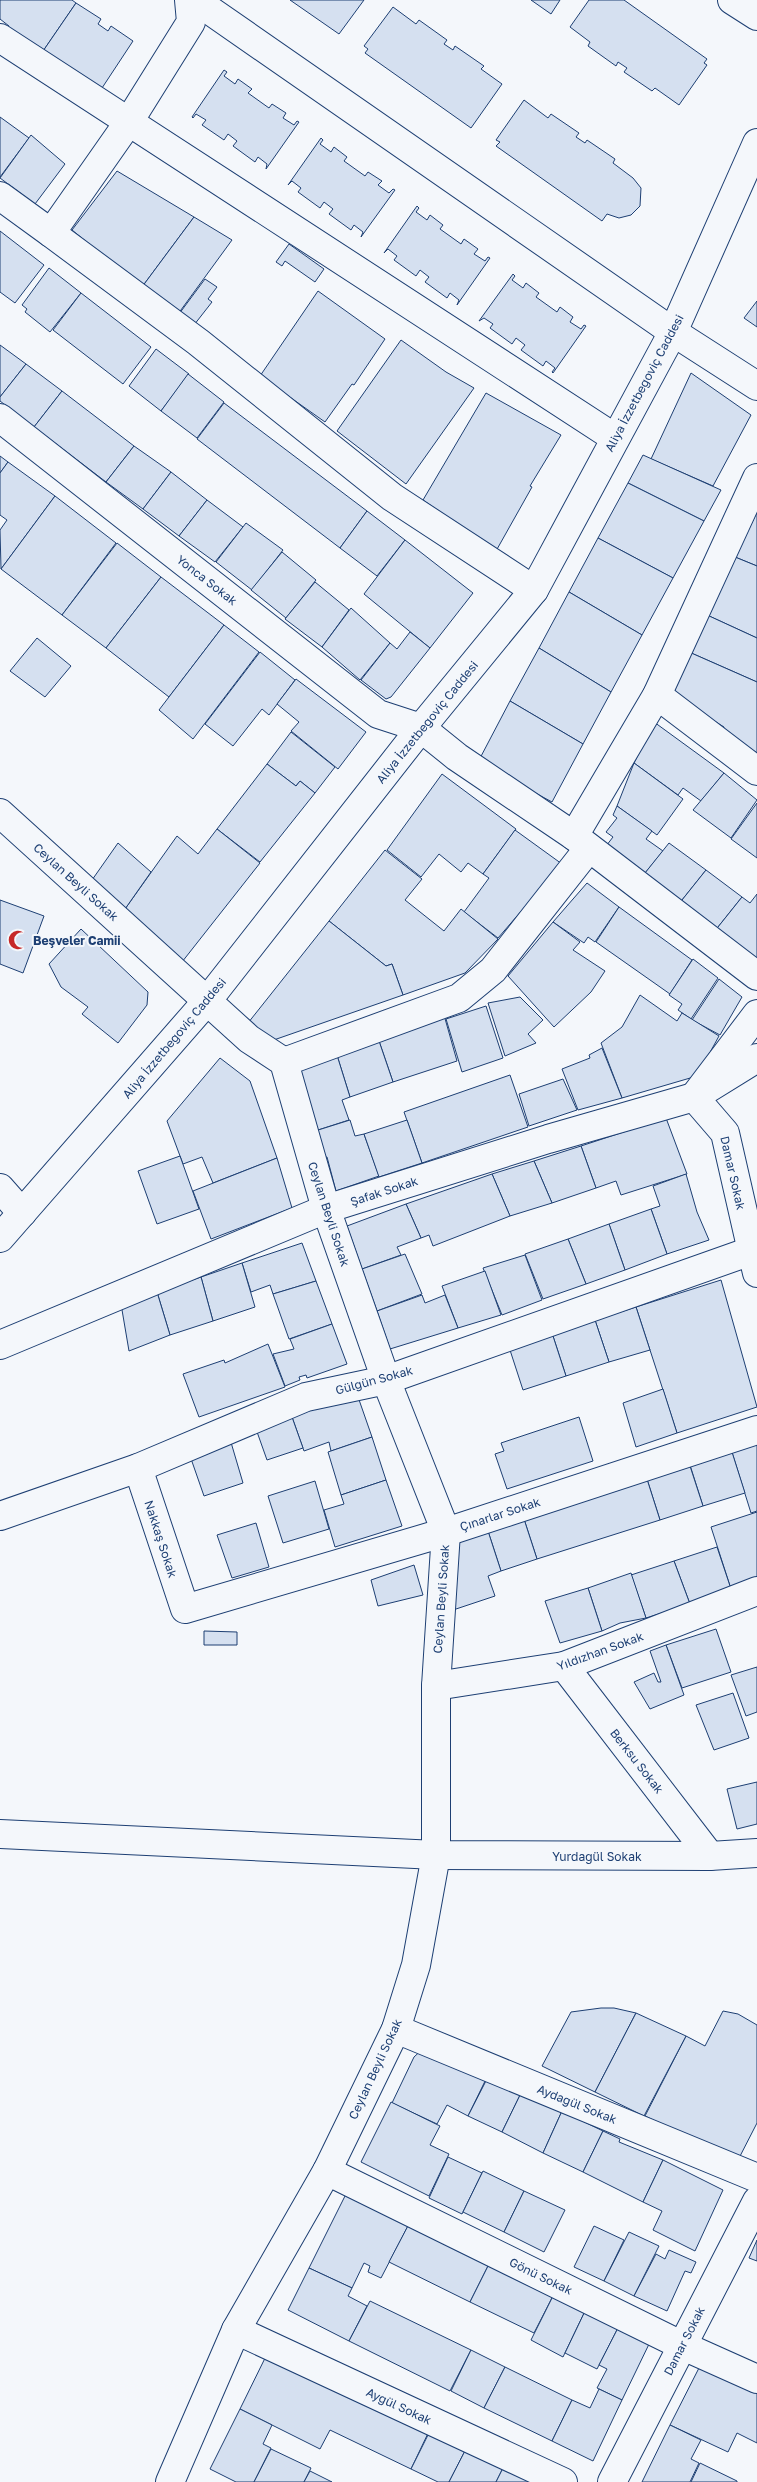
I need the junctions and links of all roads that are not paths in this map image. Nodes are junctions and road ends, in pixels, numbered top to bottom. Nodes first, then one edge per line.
1 (189, 0) edge
2 (195, 0) edge
3 (732, 0) edge
4 (757, 16) edge
5 (0, 38) edge
6 (128, 123) junction
7 (757, 143) edge
8 (0, 196) edge
9 (51, 233) junction
10 (673, 332) junction
11 (757, 386) edge
12 (0, 418) edge
13 (616, 438) junction
14 (757, 478) edge
15 (534, 590) junction
16 (657, 695) junction
17 (421, 728) junction
18 (757, 771) edge
19 (0, 813) edge
20 (582, 842) junction
21 (757, 976) edge
22 (207, 1001) junction
23 (757, 1014) edge
24 (757, 1058) edge
25 (284, 1062) junction
26 (694, 1097) junction
27 (0, 1188) edge
28 (326, 1209) junction
29 (22, 1213) junction
30 (0, 1238) edge
31 (754, 1262) edge
32 (0, 1344) edge
33 (386, 1380) junction
34 (757, 1430) edge
35 (138, 1468) junction
36 (0, 1516) edge
37 (446, 1532) junction
38 (757, 1591) edge
39 (184, 1609) joint
40 (564, 1666) junction
41 (436, 1686) junction
42 (0, 1834) edge
43 (757, 1853) edge
44 (436, 1855) junction
45 (710, 1856) junction
46 (396, 2029) junction
47 (327, 2171) junction
48 (757, 2178) edge
49 (757, 2201) edge
50 (236, 2330) junction
51 (681, 2345) junction
52 (757, 2379) edge
53 (177, 2480) edge
54 (563, 2482) edge
55 (612, 2482) edge

1 - 6 street
2 - 10 street
3 - 4 street
5 - 6 street
6 - 9 street
6 - 13 street
7 - 10 street, Aliya İzzetbegoviç Caddesi
8 - 9 street
9 - 15 street
10 - 11 street
10 - 13 street, Aliya İzzetbegoviç Caddesi
12 - 17 street, Yonca Sokak
13 - 15 street, Aliya İzzetbegoviç Caddesi
14 - 16 street
15 - 17 street, Aliya İzzetbegoviç Caddesi
16 - 18 street
16 - 20 street
17 - 20 street
17 - 22 street, Aliya İzzetbegoviç Caddesi
19 - 22 street, Ceylan Beyli Sokak
20 - 21 street
20 - 25 street
22 - 25 street, Ceylan Beyli Sokak
22 - 29 street, Aliya İzzetbegoviç Caddesi
23 - 26 street
24 - 26 street, Şafak Sokak
25 - 28 street, Ceylan Beyli Sokak
26 - 28 street, Şafak Sokak
26 - 31 street, Damar Sokak
27 - 29 street
28 - 32 street, Şafak Sokak
28 - 33 street, Ceylan Beyli Sokak
29 - 30 street, Aliya İzzetbegoviç Caddesi
31 - 33 street, Gülgün Sokak
33 - 35 street, Gülgün Sokak
33 - 37 street, Ceylan Beyli Sokak
34 - 37 street, Çınarlar Sokak
35 - 36 street, Gülgün Sokak
35 - 39 street, Nakkaş Sokak
37 - 39 street, Çınarlar Sokak
37 - 41 street, Ceylan Beyli Sokak
38 - 40 street, Yıldızhan Sokak
40 - 41 street, Yıldızhan Sokak
40 - 45 street, Berksu Sokak
41 - 44 street, Ceylan Beyli Sokak
42 - 44 street, Yurdagül Sokak
43 - 45 street, Yurdagül Sokak
44 - 45 street, Yurdagül Sokak
44 - 46 street, Ceylan Beyli Sokak
46 - 47 street, Ceylan Beyli Sokak
46 - 48 street, Aydagül Sokak
47 - 50 street, Ceylan Beyli Sokak
47 - 51 street, Gönü Sokak
49 - 51 street, Damar Sokak
50 - 53 street, Ceylan Beyli Sokak
50 - 54 street, Aygül Sokak
51 - 52 street, Gönü Sokak
51 - 55 street, Damar Sokak

